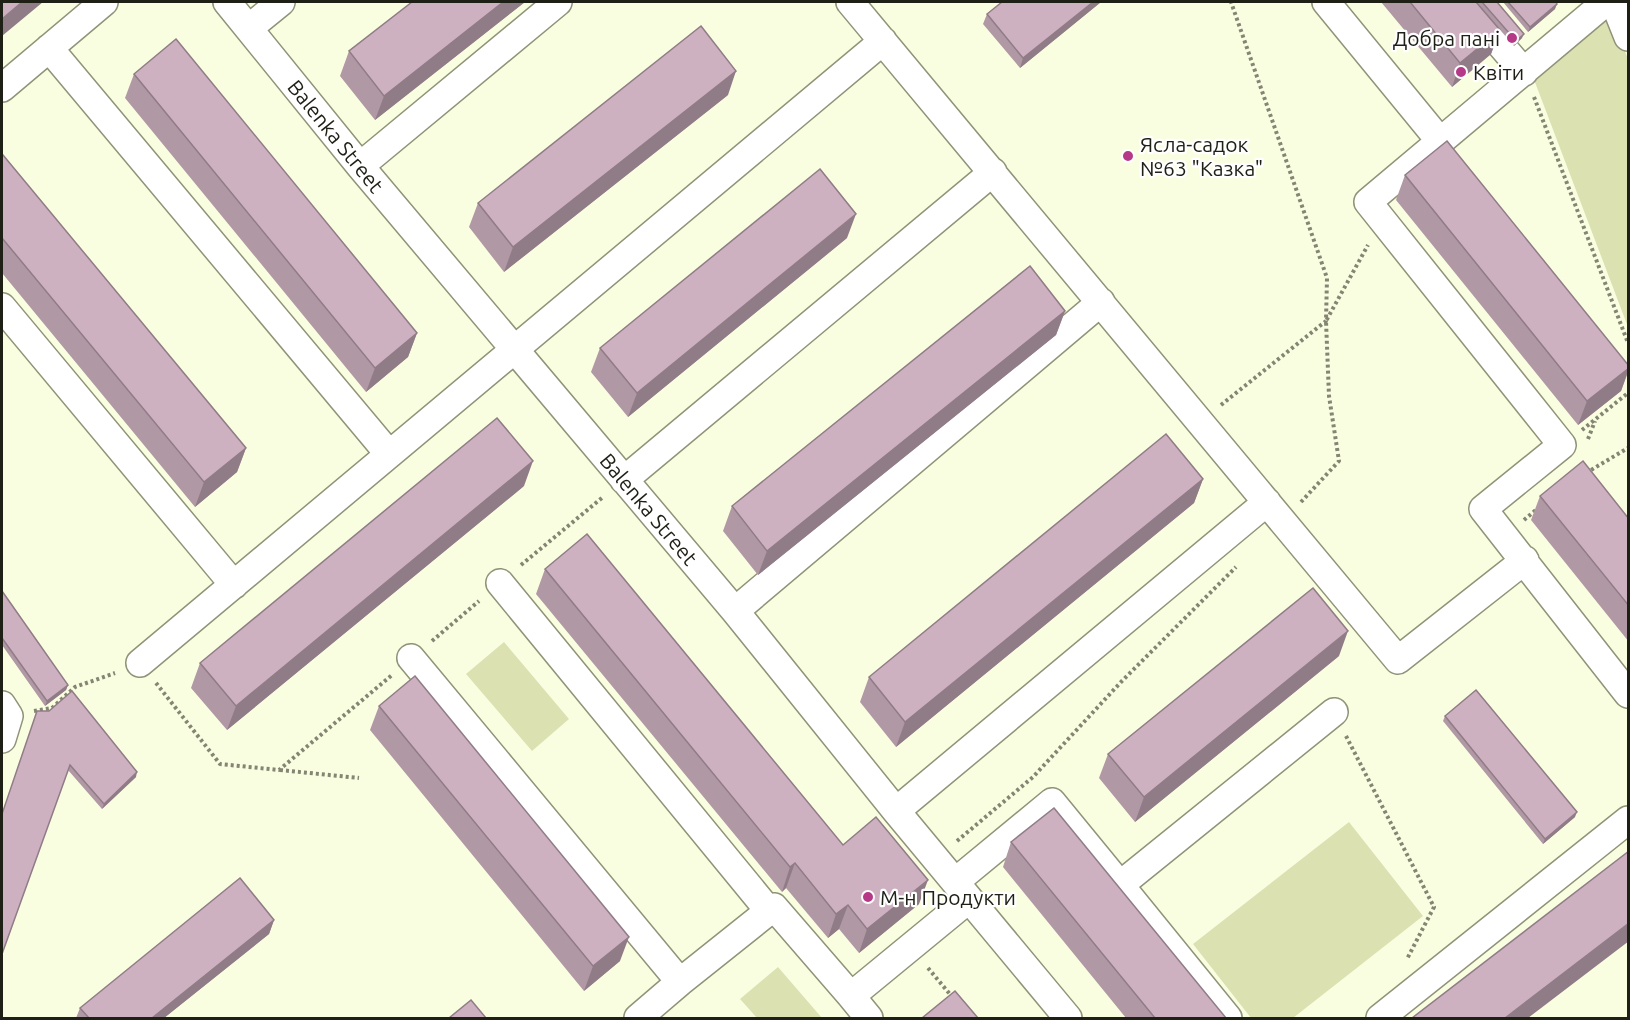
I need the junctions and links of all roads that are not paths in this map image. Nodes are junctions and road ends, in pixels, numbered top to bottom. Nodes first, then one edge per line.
1 (104, 2) edge
2 (226, 2) edge
3 (281, 2) edge
4 (558, 2) edge
5 (850, 2) edge
6 (1326, 2) edge
7 (1464, 2) edge
8 (1606, 2) edge
9 (1614, 2) edge
10 (249, 28) junction
11 (1629, 37) edge
12 (883, 41) junction
13 (49, 48) junction
14 (1524, 72) junction
15 (2, 88) edge
16 (1440, 141) junction
17 (360, 166) junction
18 (993, 172) junction
19 (1101, 302) junction
20 (2, 306) edge
21 (514, 349) junction
22 (389, 454) junction
23 (624, 480) junction
24 (1275, 511) junction
25 (1524, 560) junction
26 (500, 583) road end
27 (234, 585) junction
28 (735, 611) junction
29 (411, 658) road end
30 (140, 663) road end
31 (1629, 694) edge
32 (1334, 712) road end
33 (896, 811) junction
34 (1629, 820) edge
35 (1120, 885) junction
36 (962, 890) junction
37 (769, 911) junction
38 (680, 982) junction
39 (851, 996) junction
40 (638, 1018) edge
41 (869, 1018) edge
42 (1068, 1018) edge
43 (1228, 1018) edge
44 (1380, 1018) edge

1 - 13 street
2 - 10 street, Balenka Street
3 - 10 street
4 - 17 street
5 - 12 street
6 - 16 street
7 - 14 street
8 - 14 street
9 - 11 street
10 - 17 street, Balenka Street
12 - 18 street
12 - 21 street
13 - 15 street
13 - 22 street
14 - 16 street
16 - 25 street
17 - 21 street, Balenka Street
18 - 19 street
18 - 23 street
19 - 24 street
19 - 28 street
20 - 27 street
21 - 22 street
21 - 23 street, Balenka Street
22 - 27 street
23 - 28 street, Balenka Street
24 - 25 street
24 - 33 street
25 - 31 street
26 - 37 street
27 - 30 street
28 - 33 street, Balenka Street
29 - 38 street
32 - 35 street
33 - 36 street, Balenka Street
34 - 44 street
35 - 36 street
35 - 43 street
36 - 39 street
36 - 42 street, Balenka Street
37 - 38 street
37 - 39 street
38 - 40 street
39 - 41 street

